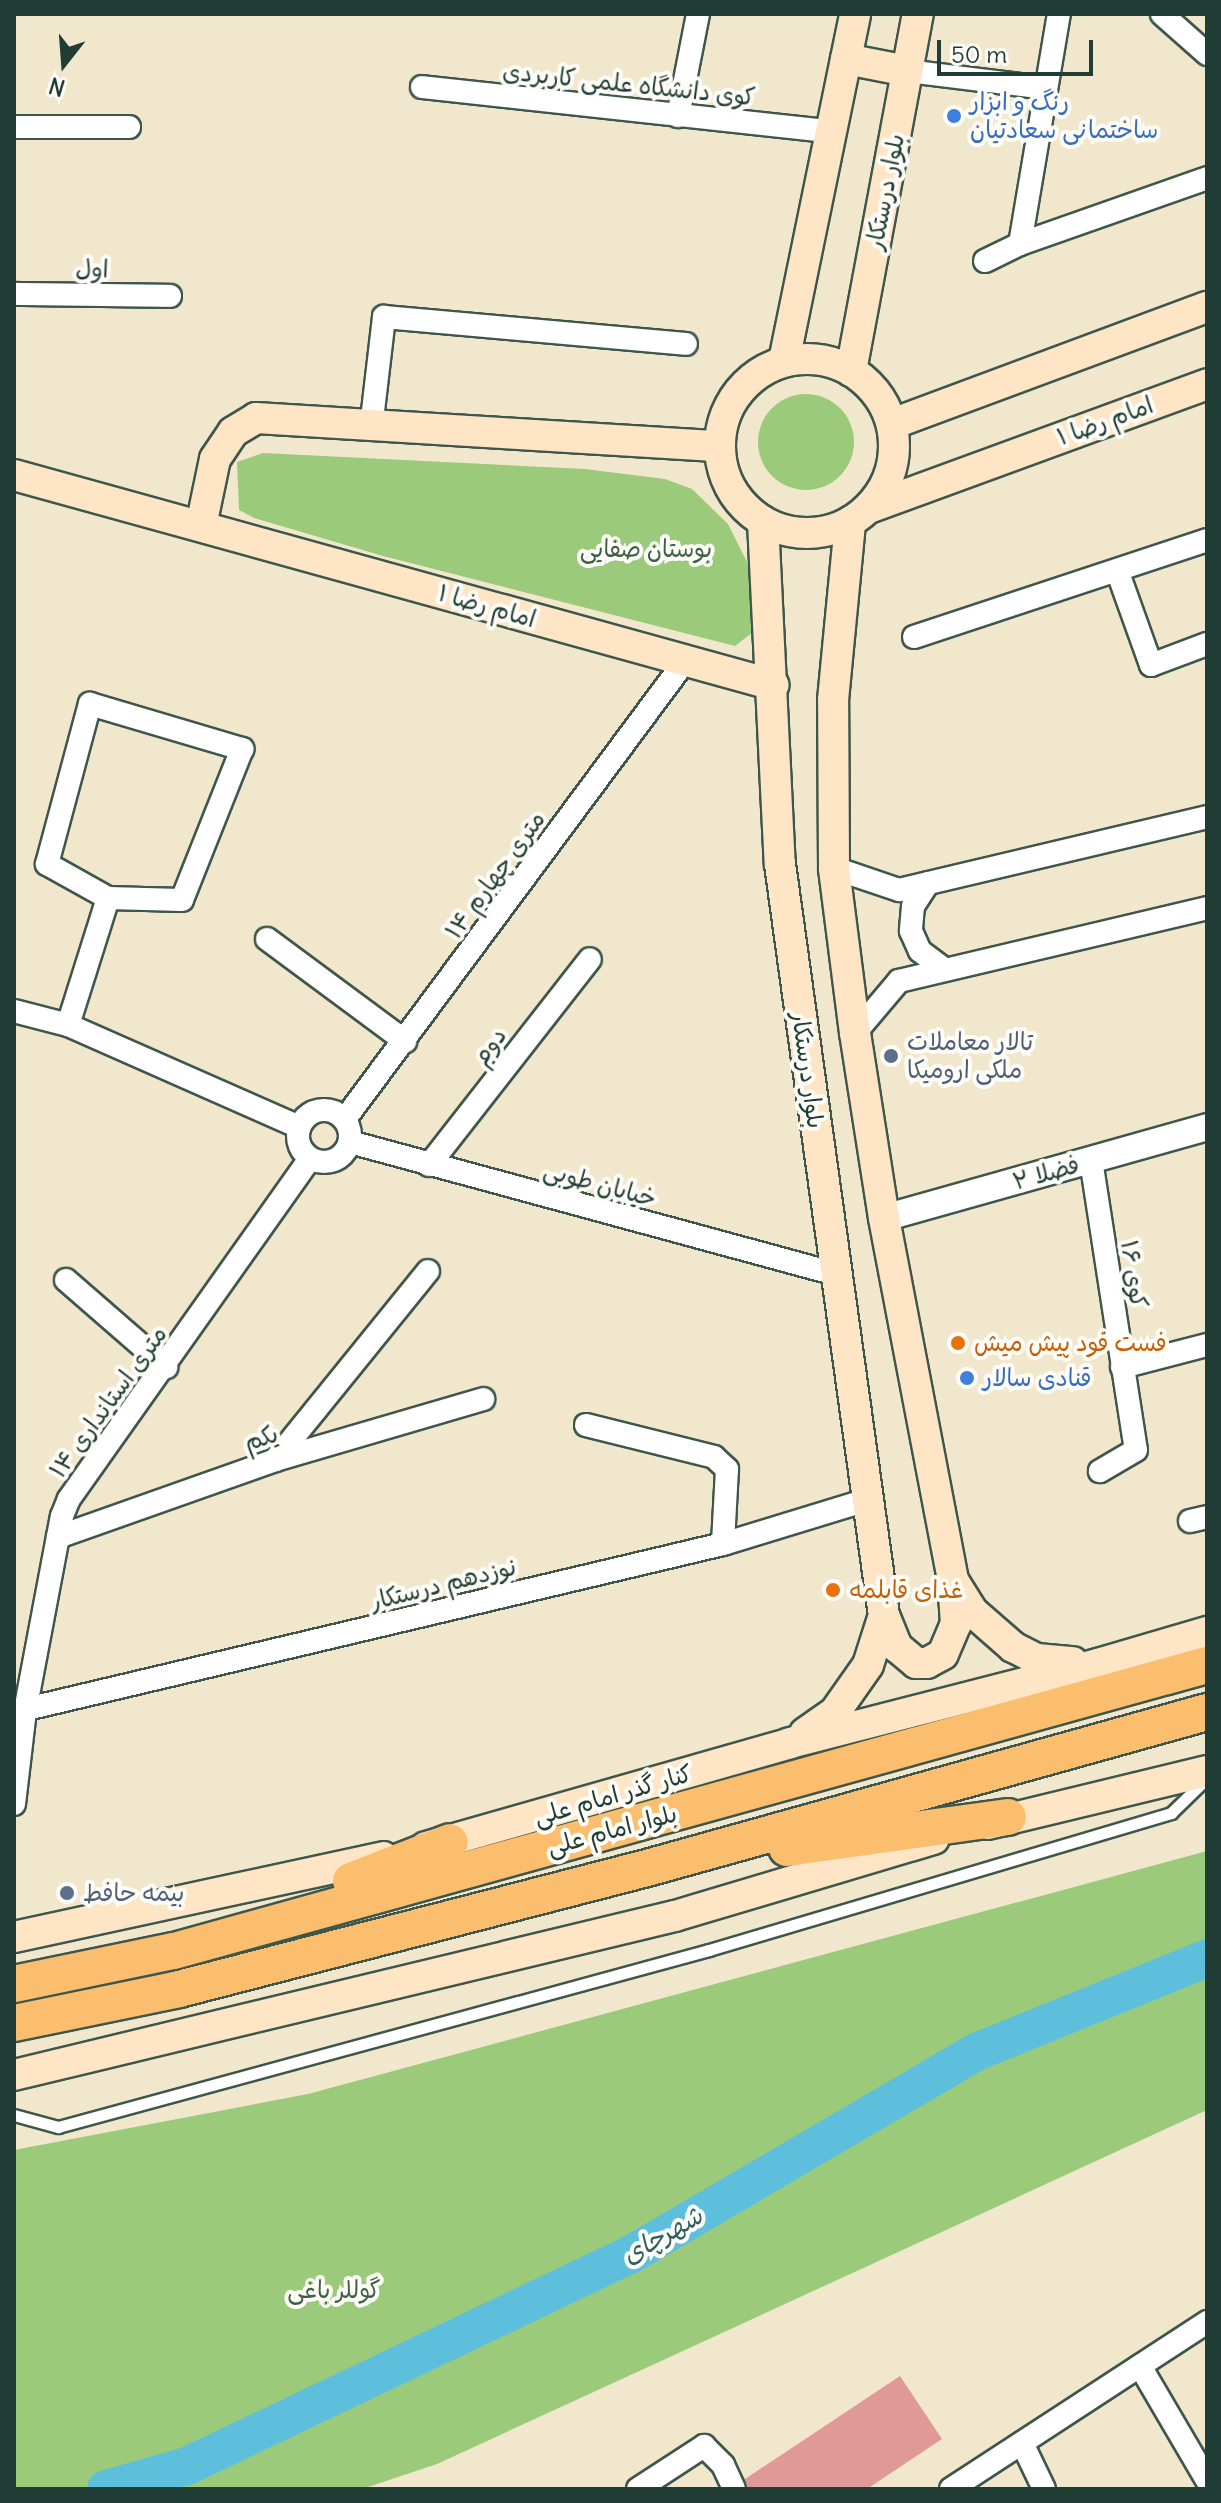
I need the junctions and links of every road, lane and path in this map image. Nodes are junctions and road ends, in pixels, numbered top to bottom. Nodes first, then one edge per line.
1 (698, 14) edge
2 (855, 14) edge
3 (918, 14) edge
4 (1059, 14) edge
5 (1162, 14) edge
6 (1207, 54) edge
7 (846, 59) junction
8 (907, 71) junction
9 (422, 87) dead end
10 (1046, 88) junction
11 (678, 116) junction
12 (14, 127) edge
13 (129, 127) dead end
14 (830, 131) junction
15 (1207, 178) edge
16 (1020, 244) junction
17 (985, 261) dead end
18 (14, 294) edge
19 (170, 296) dead end
20 (1207, 307) edge
21 (686, 344) dead end
22 (784, 361) junction
23 (851, 371) junction
24 (1207, 384) edge
25 (892, 424) junction
26 (371, 428) junction
27 (719, 446) junction
28 (14, 475) edge
29 (860, 515) junction
30 (763, 522) junction
31 (201, 526) junction
32 (1207, 540) edge
33 (1117, 570) junction
34 (914, 637) dead end
35 (1207, 644) edge
36 (685, 661) junction
37 (774, 685) junction
38 (1207, 817) edge
39 (834, 868) junction
40 (928, 883) junction
41 (108, 898) junction
42 (1207, 908) edge
43 (267, 939) dead end
44 (590, 959) dead end
45 (945, 970) junction
46 (14, 1011) edge
47 (68, 1025) junction
48 (855, 1033) junction
49 (405, 1041) junction
50 (345, 1119) junction
51 (299, 1127) junction
52 (1207, 1127) edge
53 (350, 1142) junction
54 (310, 1159) junction
55 (1091, 1160) junction
56 (429, 1165) junction
57 (884, 1218) junction
58 (428, 1271) dead end
59 (836, 1274) junction
60 (66, 1280) dead end
61 (1207, 1345) edge
62 (166, 1367) junction
63 (1122, 1367) junction
64 (483, 1399) dead end
65 (586, 1425) dead end
66 (275, 1460) junction
67 (1100, 1471) dead end
68 (870, 1499) junction
69 (58, 1537) junction
70 (723, 1544) junction
71 (953, 1580) junction
72 (884, 1615) junction
73 (1207, 1632) edge
74 (1098, 1664) junction
75 (1207, 1665) edge
76 (20, 1712) edge
77 (1207, 1712) edge
78 (790, 1743) junction
79 (1207, 1771) edge
80 (1207, 1778) edge
81 (14, 1804) edge
82 (1008, 1817) junction
83 (450, 1842) junction
84 (647, 1868) junction
85 (14, 1937) edge
86 (174, 1951) junction
87 (14, 1984) edge
88 (14, 2023) edge
89 (14, 2075) edge
90 (14, 2115) edge
91 (1207, 2322) edge
92 (1140, 2366) junction
93 (1022, 2443) junction
94 (1207, 2480) edge
95 (638, 2489) edge
96 (734, 2489) edge
97 (951, 2489) edge
98 (1044, 2489) edge

1 - 11 street
2 - 7 main road
3 - 8 main road, بلوار درستکار
4 - 10 street
5 - 6 street
7 - 8 main road
7 - 14 main road
8 - 10 street
8 - 23 main road, بلوار درستکار
9 - 11 street, کوی دانشگاه علمی کاربردی
10 - 16 street
11 - 14 street, کوی دانشگاه علمی کاربردی
12 - 13 street
14 - 22 main road
15 - 16 street
16 - 17 street
18 - 19 street, اول
20 - 25 main road
21 - 26 street
22 - 23 main road
22 - 27 main road
23 - 25 main road
24 - 29 main road, امام رضا ۱
25 - 29 main road
26 - 27 main road
26 - 31 main road
27 - 30 main road
28 - 31 main road, امام رضا ۱
29 - 30 main road
29 - 39 main road
30 - 37 main road, بلوار درستکار
31 - 36 main road, امام رضا ۱
32 - 33 street
33 - 34 street
33 - 35 street
36 - 37 main road, امام رضا ۱
36 - 49 street, ۱۴ متری چهارم
37 - 59 main road, بلوار درستکار
38 - 40 street
39 - 40 street
39 - 48 main road
40 - 45 street
41 - 41 street
41 - 47 street
42 - 45 street
43 - 49 street
44 - 56 street, دوم
45 - 48 street
46 - 47 street
47 - 51 street
48 - 57 main road
49 - 50 street, ۱۴ متری چهارم
50 - 51 street
50 - 53 street
51 - 54 street
52 - 55 street, فضلا ۲
53 - 54 street
53 - 56 street, خیابان طوبی
54 - 62 street, ۱۴ متری استانداری
55 - 57 street, فضلا ۲
55 - 63 street, کوی ۱۶
56 - 59 street, خیابان طوبی
57 - 71 main road
58 - 66 street
59 - 68 main road, بلوار درستکار
60 - 62 street
61 - 63 street
62 - 69 street, ۱۴ متری استانداری
63 - 67 street, کوی ۱۶
64 - 66 street, یکم
65 - 70 street
66 - 69 street, یکم
68 - 70 street, نوزدهم درستکار
68 - 72 main road, بلوار درستکار
69 - 76 street, ۱۴ متری استانداری
70 - 76 street, نوزدهم درستکار
71 - 72 main road
71 - 74 main road
72 - 78 main road
73 - 74 main road, کنار گذر امام علی
74 - 78 main road, کنار گذر امام علی
75 - 86 highway, بلوار امام علی
76 - 81 street, ۱۴ متری استانداری
77 - 84 highway, بلوار امام علی
78 - 83 main road, کنار گذر امام علی
79 - 82 main road
80 - 90 lane
82 - 84 highway
82 - 89 main road
83 - 85 main road, کنار گذر امام علی
83 - 86 highway
84 - 88 highway, بلوار امام علی
86 - 87 highway, بلوار امام علی
91 - 92 street
92 - 93 street
92 - 94 street
93 - 97 street
93 - 98 street
95 - 96 street

